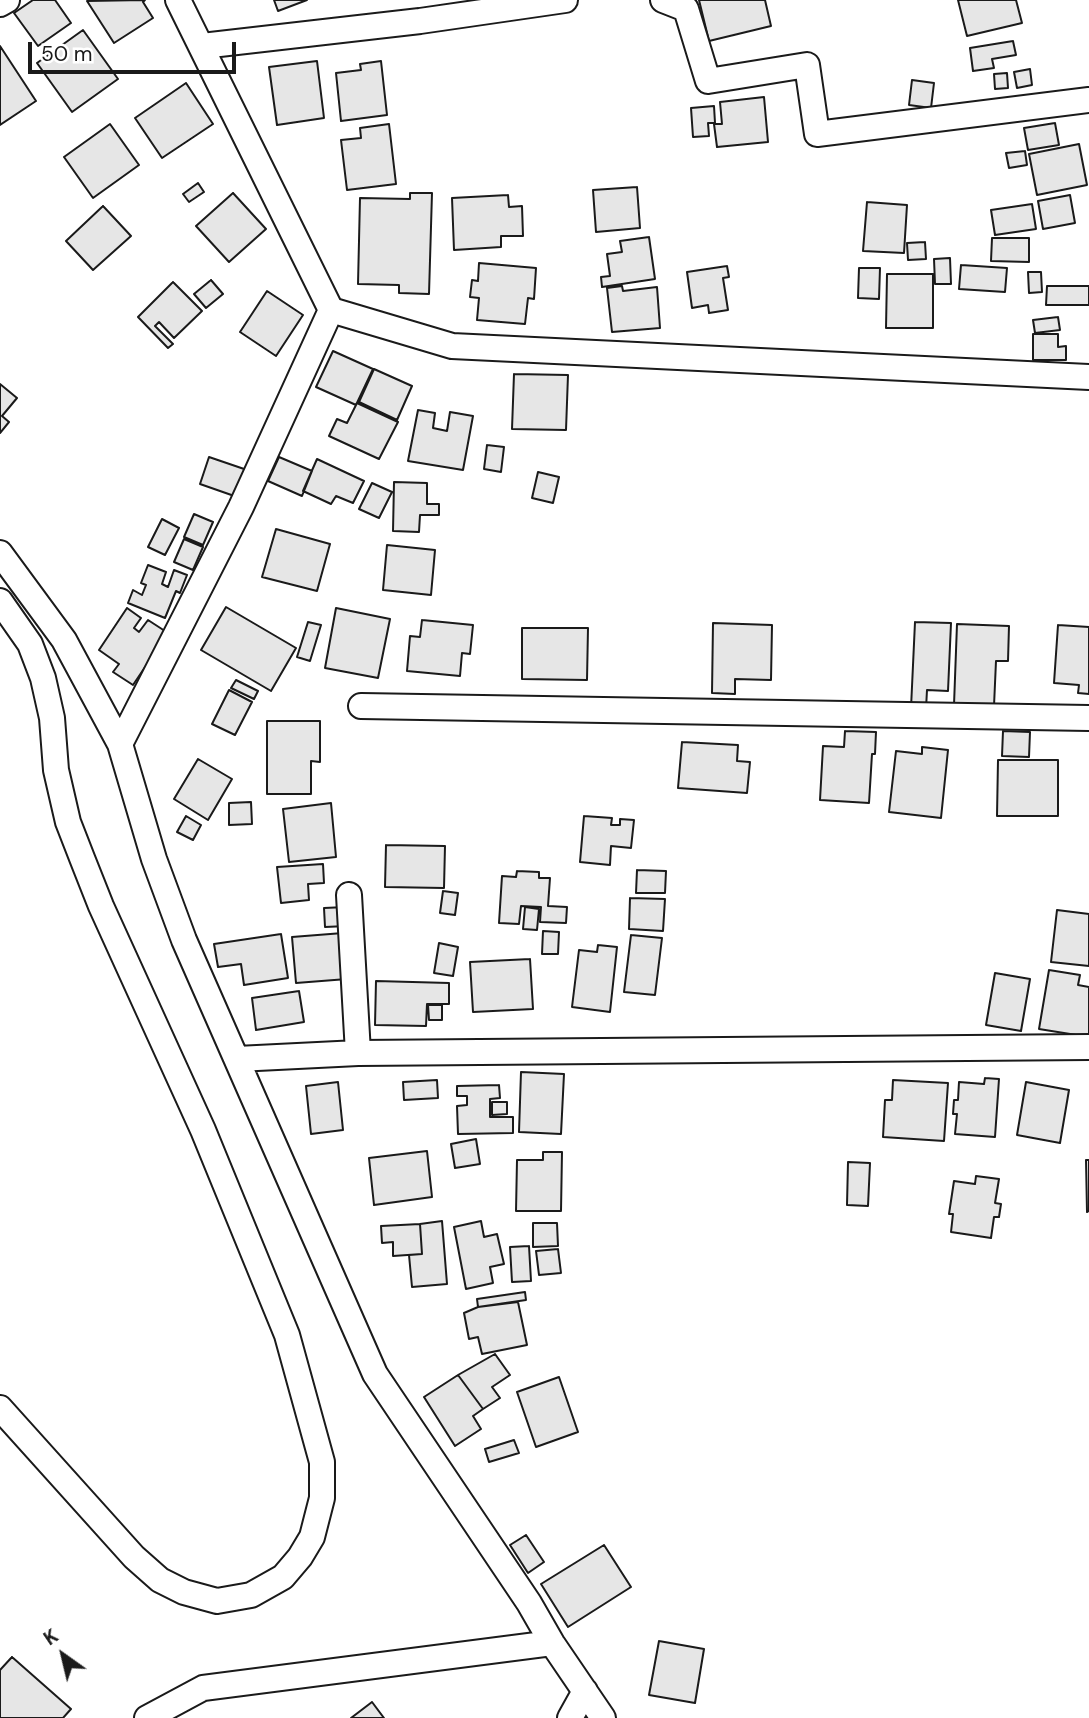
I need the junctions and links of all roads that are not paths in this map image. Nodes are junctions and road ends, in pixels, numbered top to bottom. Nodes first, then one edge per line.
1 (7, 0) edge
2 (178, 0) edge
3 (565, 0) edge
4 (663, 0) edge
5 (0, 4) edge
6 (202, 46) junction
7 (1089, 100) edge
8 (331, 310) junction
9 (1089, 377) edge
10 (0, 553) edge
11 (0, 601) edge
12 (361, 706) dead end
13 (1089, 718) edge
14 (120, 744) junction
15 (349, 895) dead end
16 (1089, 1047) edge
17 (358, 1053) junction
18 (237, 1059) junction
19 (0, 1408) edge
20 (552, 1643) junction
21 (585, 1690) junction
22 (147, 1718) edge
23 (570, 1718) edge
24 (603, 1718) edge

1 - 5 street
2 - 6 street
3 - 6 street
4 - 7 street
6 - 8 street
8 - 9 street
8 - 14 street
10 - 14 street
11 - 19 street
12 - 13 street
14 - 18 street
15 - 17 street
16 - 17 street
17 - 18 street
18 - 20 street
20 - 21 street
20 - 22 street
21 - 23 street
21 - 24 street

